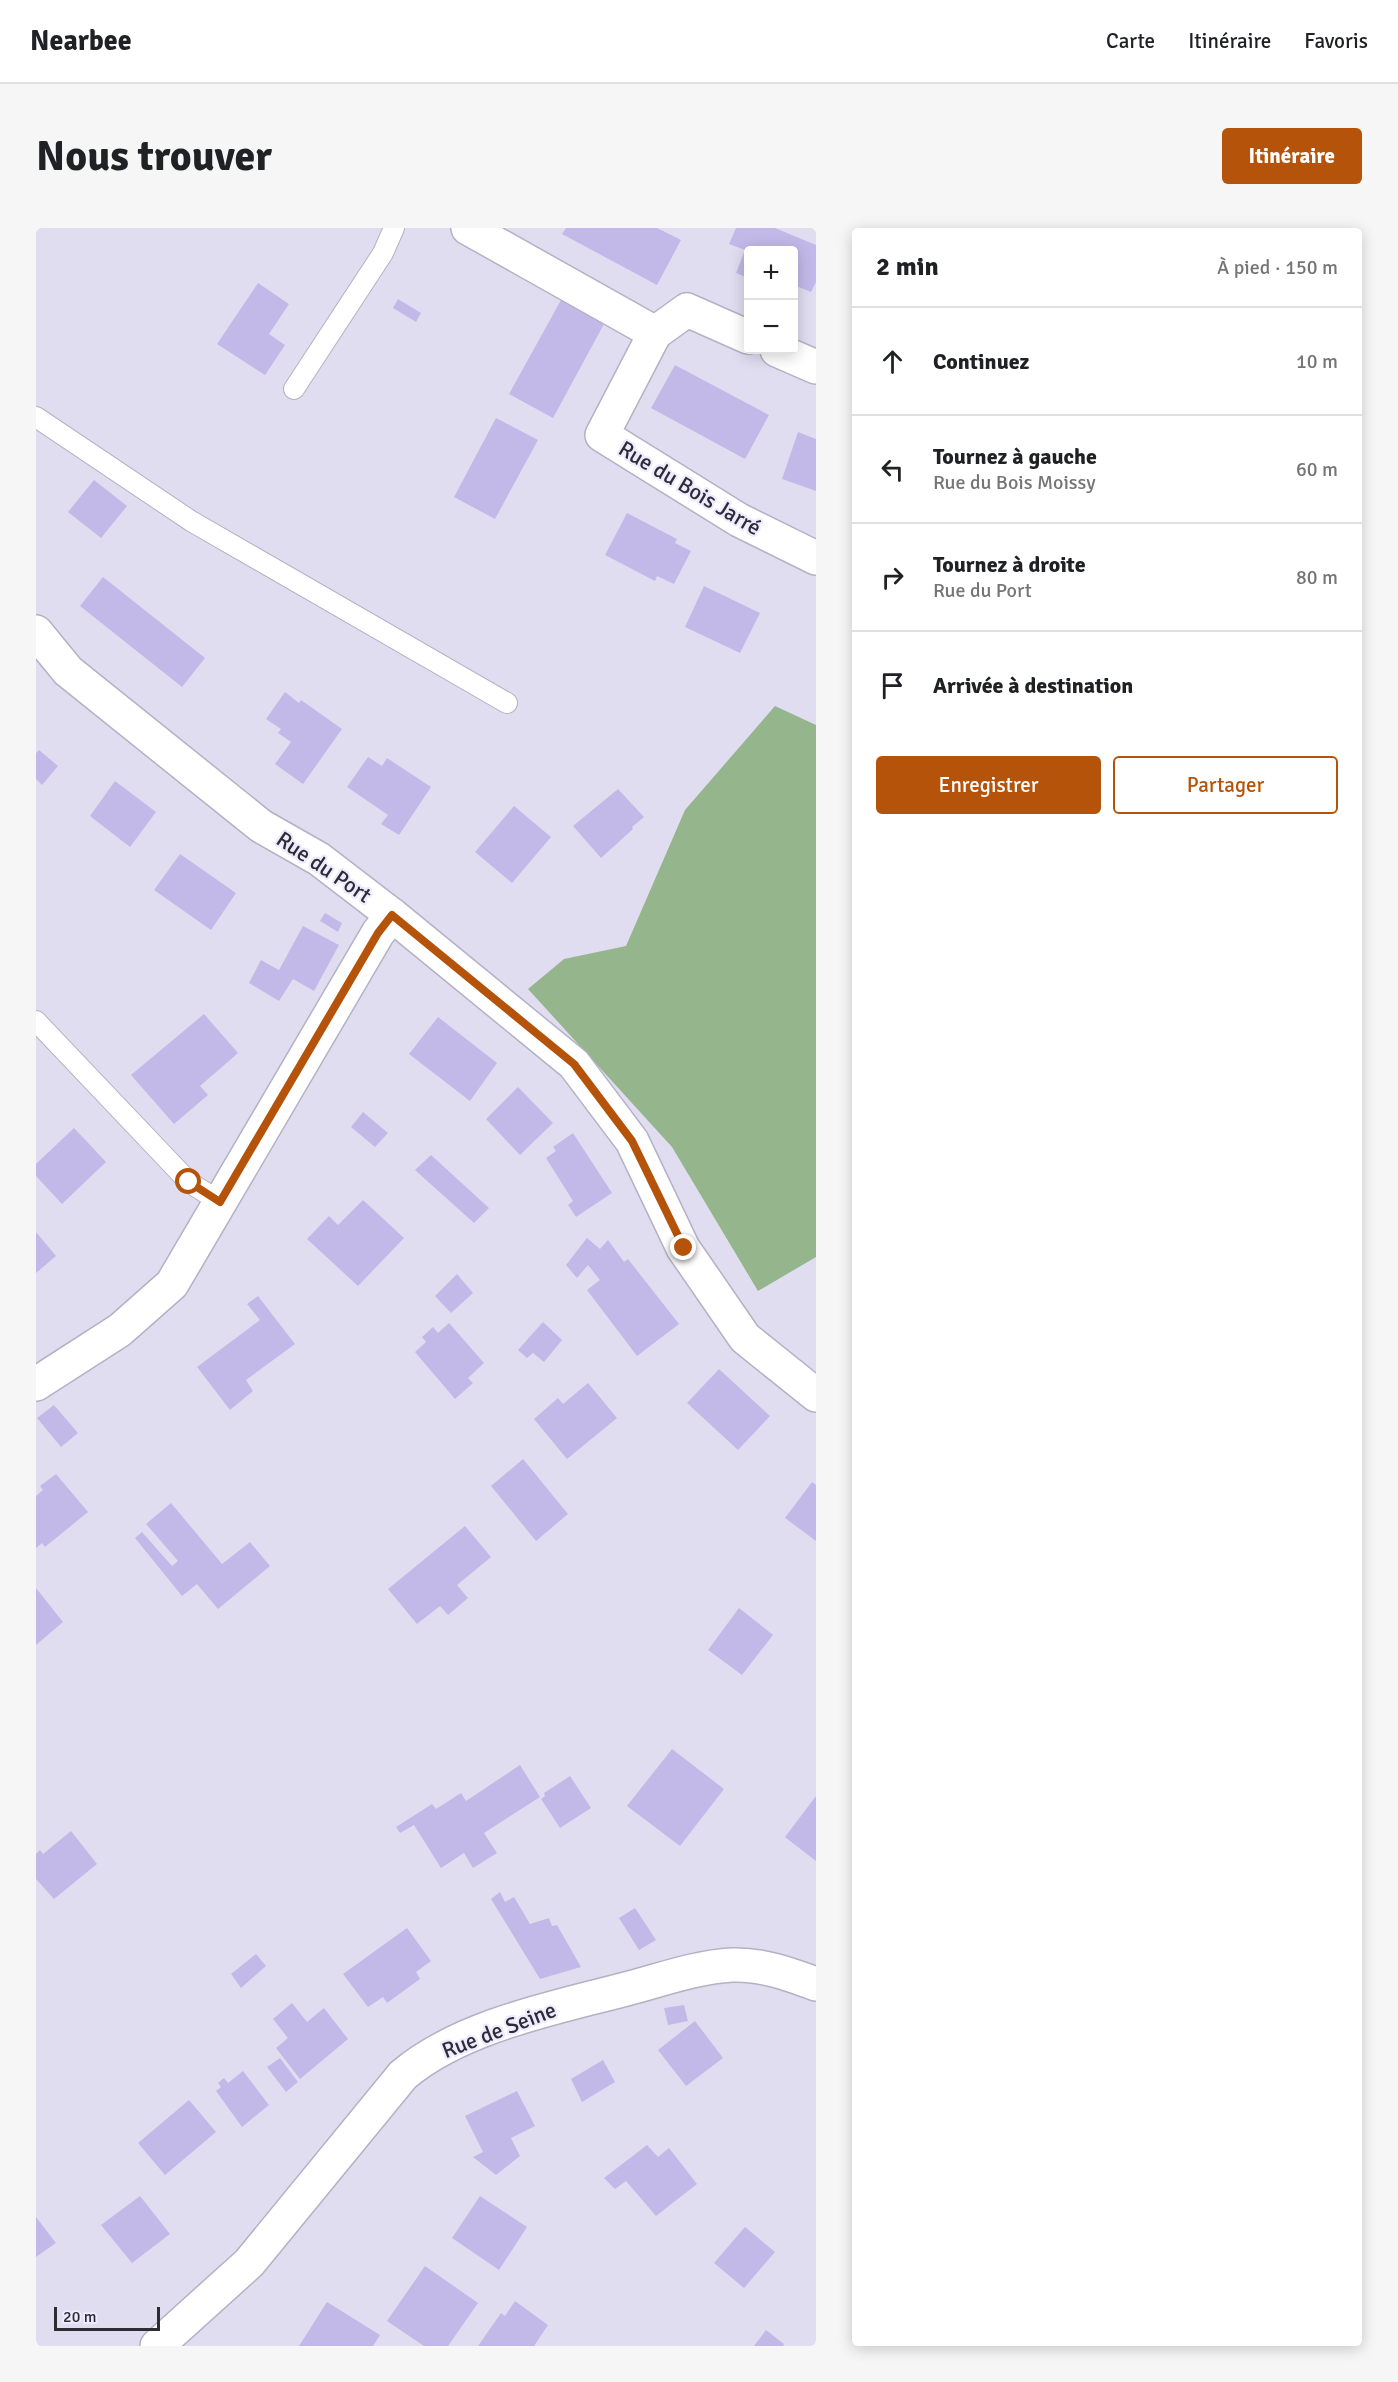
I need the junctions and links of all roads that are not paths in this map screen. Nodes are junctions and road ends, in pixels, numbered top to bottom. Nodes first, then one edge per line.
1 (394, 228) edge
2 (468, 228) edge
3 (655, 333) junction
4 (744, 335) edge
5 (786, 354) edge
6 (816, 367) edge
7 (294, 390) dead end
8 (36, 417) edge
9 (816, 558) edge
10 (36, 632) edge
11 (507, 703) dead end
12 (392, 915) junction
13 (36, 1021) edge
14 (220, 1202) junction
15 (36, 1384) edge
16 (816, 1395) edge
17 (816, 1984) edge
18 (157, 2346) edge

1 - 7 lane
2 - 3 street
3 - 4 street
3 - 9 street, Rue du Bois Jarré
5 - 6 street
8 - 11 lane
10 - 12 street, Rue du Port
12 - 14 street
12 - 16 street, Rue du Port
13 - 14 lane
14 - 15 street
17 - 18 street, Rue de Seine

